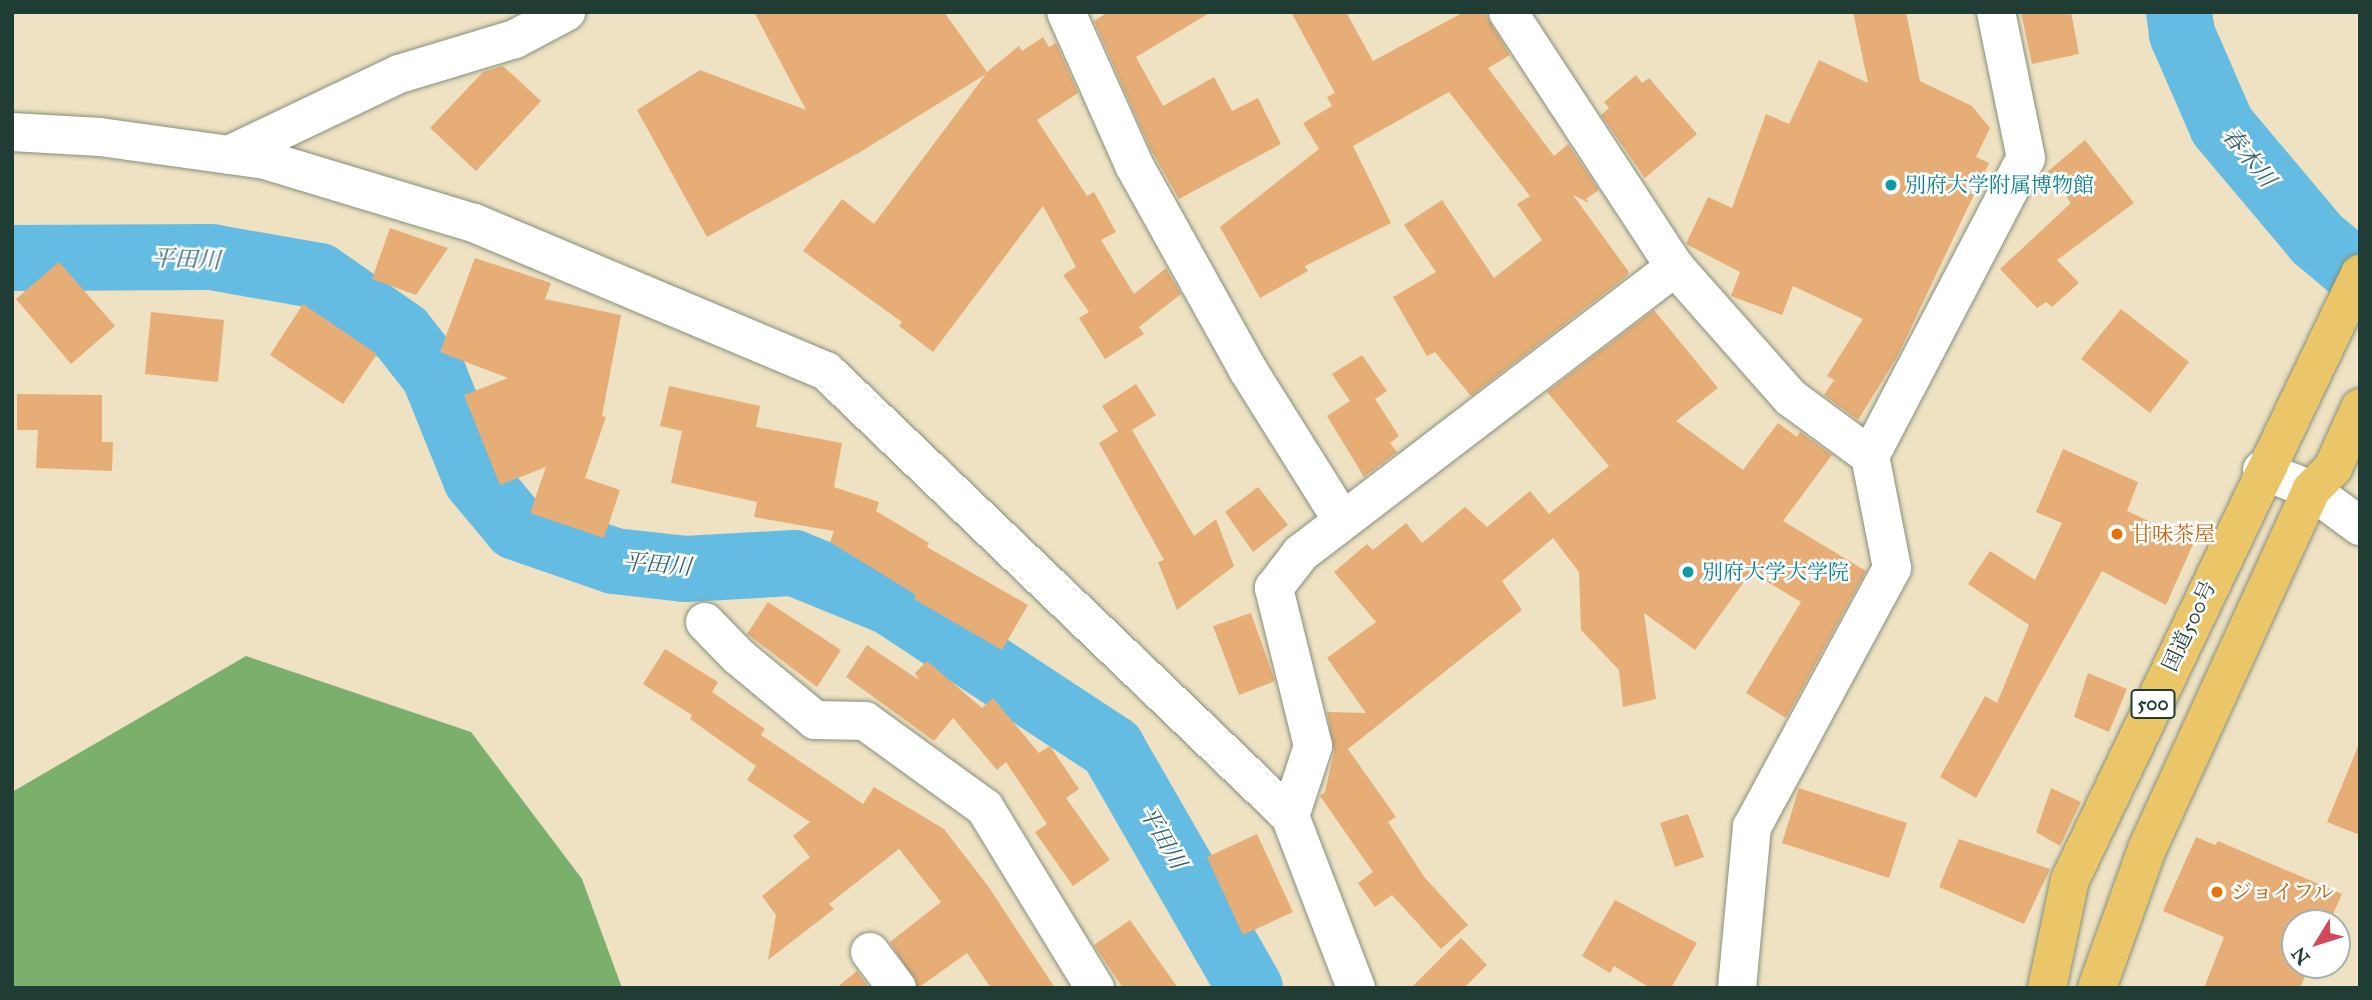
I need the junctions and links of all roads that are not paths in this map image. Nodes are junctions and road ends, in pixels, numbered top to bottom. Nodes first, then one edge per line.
1 (566, 12) edge
2 (1066, 12) edge
3 (1508, 12) edge
4 (1996, 12) edge
5 (12, 132) edge
6 (229, 155) junction
7 (1675, 267) junction
8 (2360, 274) edge
9 (2360, 408) edge
10 (1870, 456) junction
11 (2262, 470) junction
12 (2322, 479) junction
13 (1342, 520) junction
14 (2360, 526) edge
15 (705, 622) dead end
16 (1290, 816) junction
17 (870, 952) dead end
18 (897, 988) edge
19 (1096, 988) edge
20 (1356, 988) edge
21 (1737, 988) edge
22 (2047, 988) edge
23 (2097, 988) edge

1 - 6 street
2 - 13 street
3 - 7 street
4 - 10 street
5 - 6 street
6 - 16 street
7 - 10 street
7 - 13 street
8 - 11 highway, 国道500号 / 500
9 - 12 highway, 500
10 - 21 street
11 - 12 street
11 - 22 highway, 国道500号 / 500
12 - 14 street
12 - 23 highway, 500
13 - 16 street
15 - 19 street
16 - 20 street
17 - 18 street

